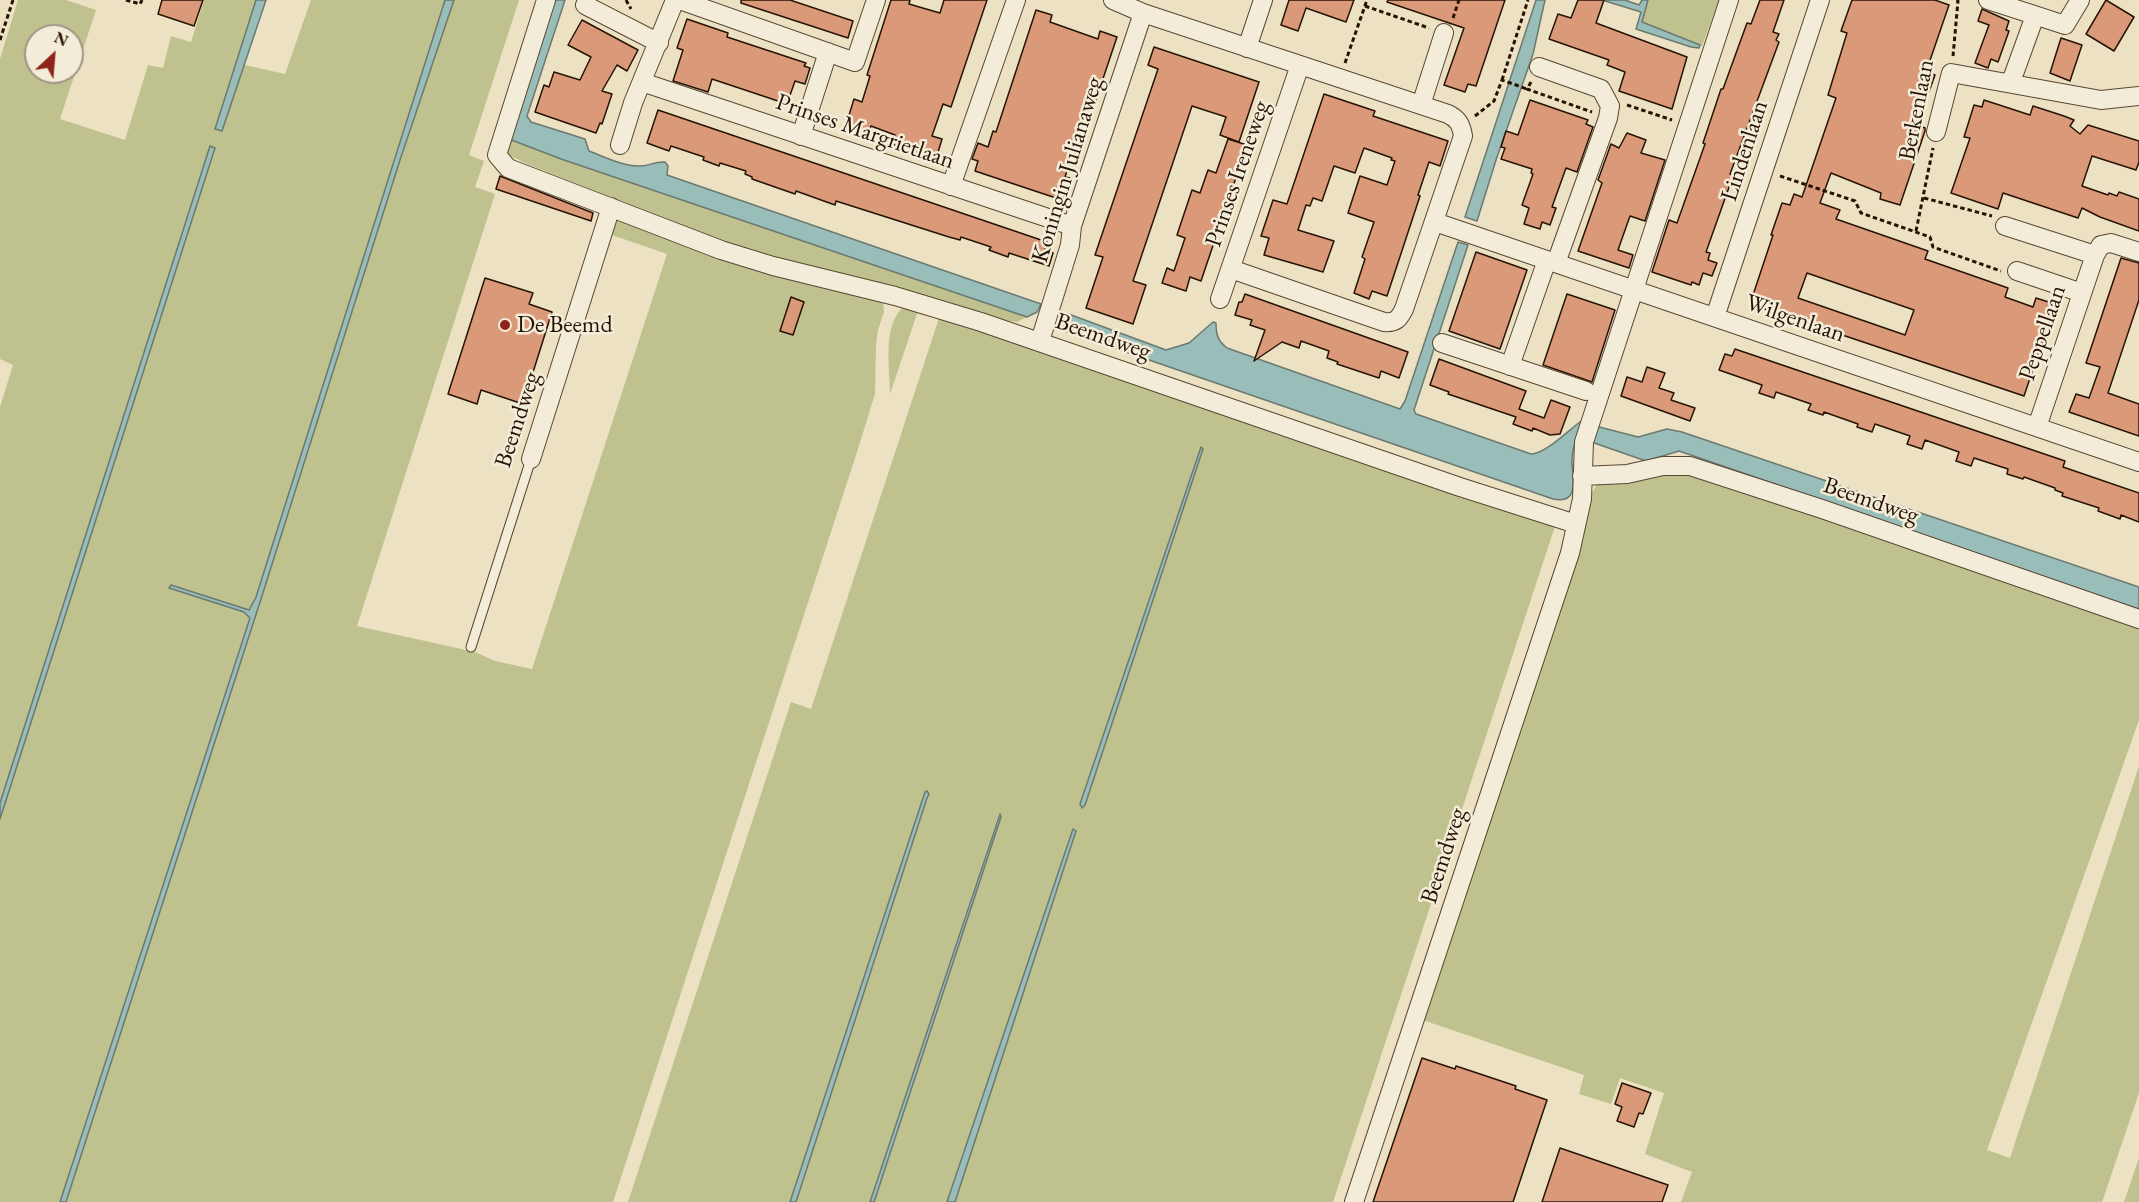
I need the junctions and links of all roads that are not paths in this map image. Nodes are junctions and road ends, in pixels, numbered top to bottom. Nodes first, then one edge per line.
1 (546, 0) edge
2 (678, 0) edge
3 (876, 0) edge
4 (1016, 0) edge
5 (1113, 0) edge
6 (1263, 0) edge
7 (1729, 0) edge
8 (1820, 0) edge
9 (1988, 0) edge
10 (2080, 0) edge
11 (585, 5) dead end
12 (1143, 13) junction
13 (2032, 24) dead end
14 (1444, 33) road end
15 (659, 43) junction
16 (1247, 48) junction
17 (828, 52) junction
18 (1300, 65) junction
19 (1539, 67) road end
20 (642, 82) junction
21 (2011, 82) junction
22 (2139, 96) edge
23 (1420, 105) junction
24 (1936, 132) road end
25 (801, 136) junction
26 (620, 145) dead end
27 (951, 186) junction
28 (611, 207) junction
29 (1435, 222) junction
30 (2005, 225) road end
31 (1072, 226) junction
32 (2139, 252) edge
33 (2096, 255) junction
34 (1552, 262) junction
35 (1231, 269) junction
36 (2017, 271) road end
37 (1634, 290) junction
38 (2082, 293) junction
39 (1220, 299) dead end
40 (1715, 317) junction
41 (1040, 341) junction
42 (1442, 343) dead end
43 (1510, 366) junction
44 (1586, 391) dead end
45 (2037, 427) junction
46 (531, 459) joint
47 (2139, 462) edge
48 (1582, 476) junction
49 (1576, 524) junction
50 (2139, 619) edge
51 (471, 647) dead end
52 (1354, 1202) edge

1 - 28 street, Beemdweg
2 - 15 street
2 - 17 street
3 - 17 street
4 - 27 street
5 - 12 street
6 - 16 street
7 - 37 street, Beemdweg
8 - 40 street, Lindenlaan
9 - 10 street
11 - 15 street
12 - 16 street
12 - 31 street, Koningin Julianaweg
13 - 21 street
14 - 23 street
15 - 20 street
16 - 18 street
17 - 25 street
18 - 23 street
18 - 35 street, Prinses Ireneweg
19 - 34 street
20 - 25 street, Prinses Margrietlaan
20 - 26 street
21 - 22 street
21 - 24 street, Berkenlaan
23 - 29 street
25 - 27 street, Prinses Margrietlaan
27 - 31 street, Prinses Margrietlaan
28 - 41 street, Beemdweg
28 - 46 street, Beemdweg
29 - 34 street, Wilgenlaan
29 - 35 street
30 - 33 street
31 - 41 street, Koningin Julianaweg
32 - 33 street
33 - 38 street, Peppellaan
34 - 37 street, Wilgenlaan
34 - 43 street
35 - 39 street, Prinses Ireneweg
36 - 38 street
37 - 40 street, Wilgenlaan
37 - 48 street, Beemdweg
38 - 45 street, Peppellaan
40 - 45 street, Wilgenlaan
41 - 49 street, Beemdweg
42 - 43 street
43 - 44 street
45 - 47 street, Wilgenlaan
46 - 51 lane, Beemdweg
48 - 49 street, Beemdweg
48 - 50 street, Beemdweg
49 - 52 street, Beemdweg

